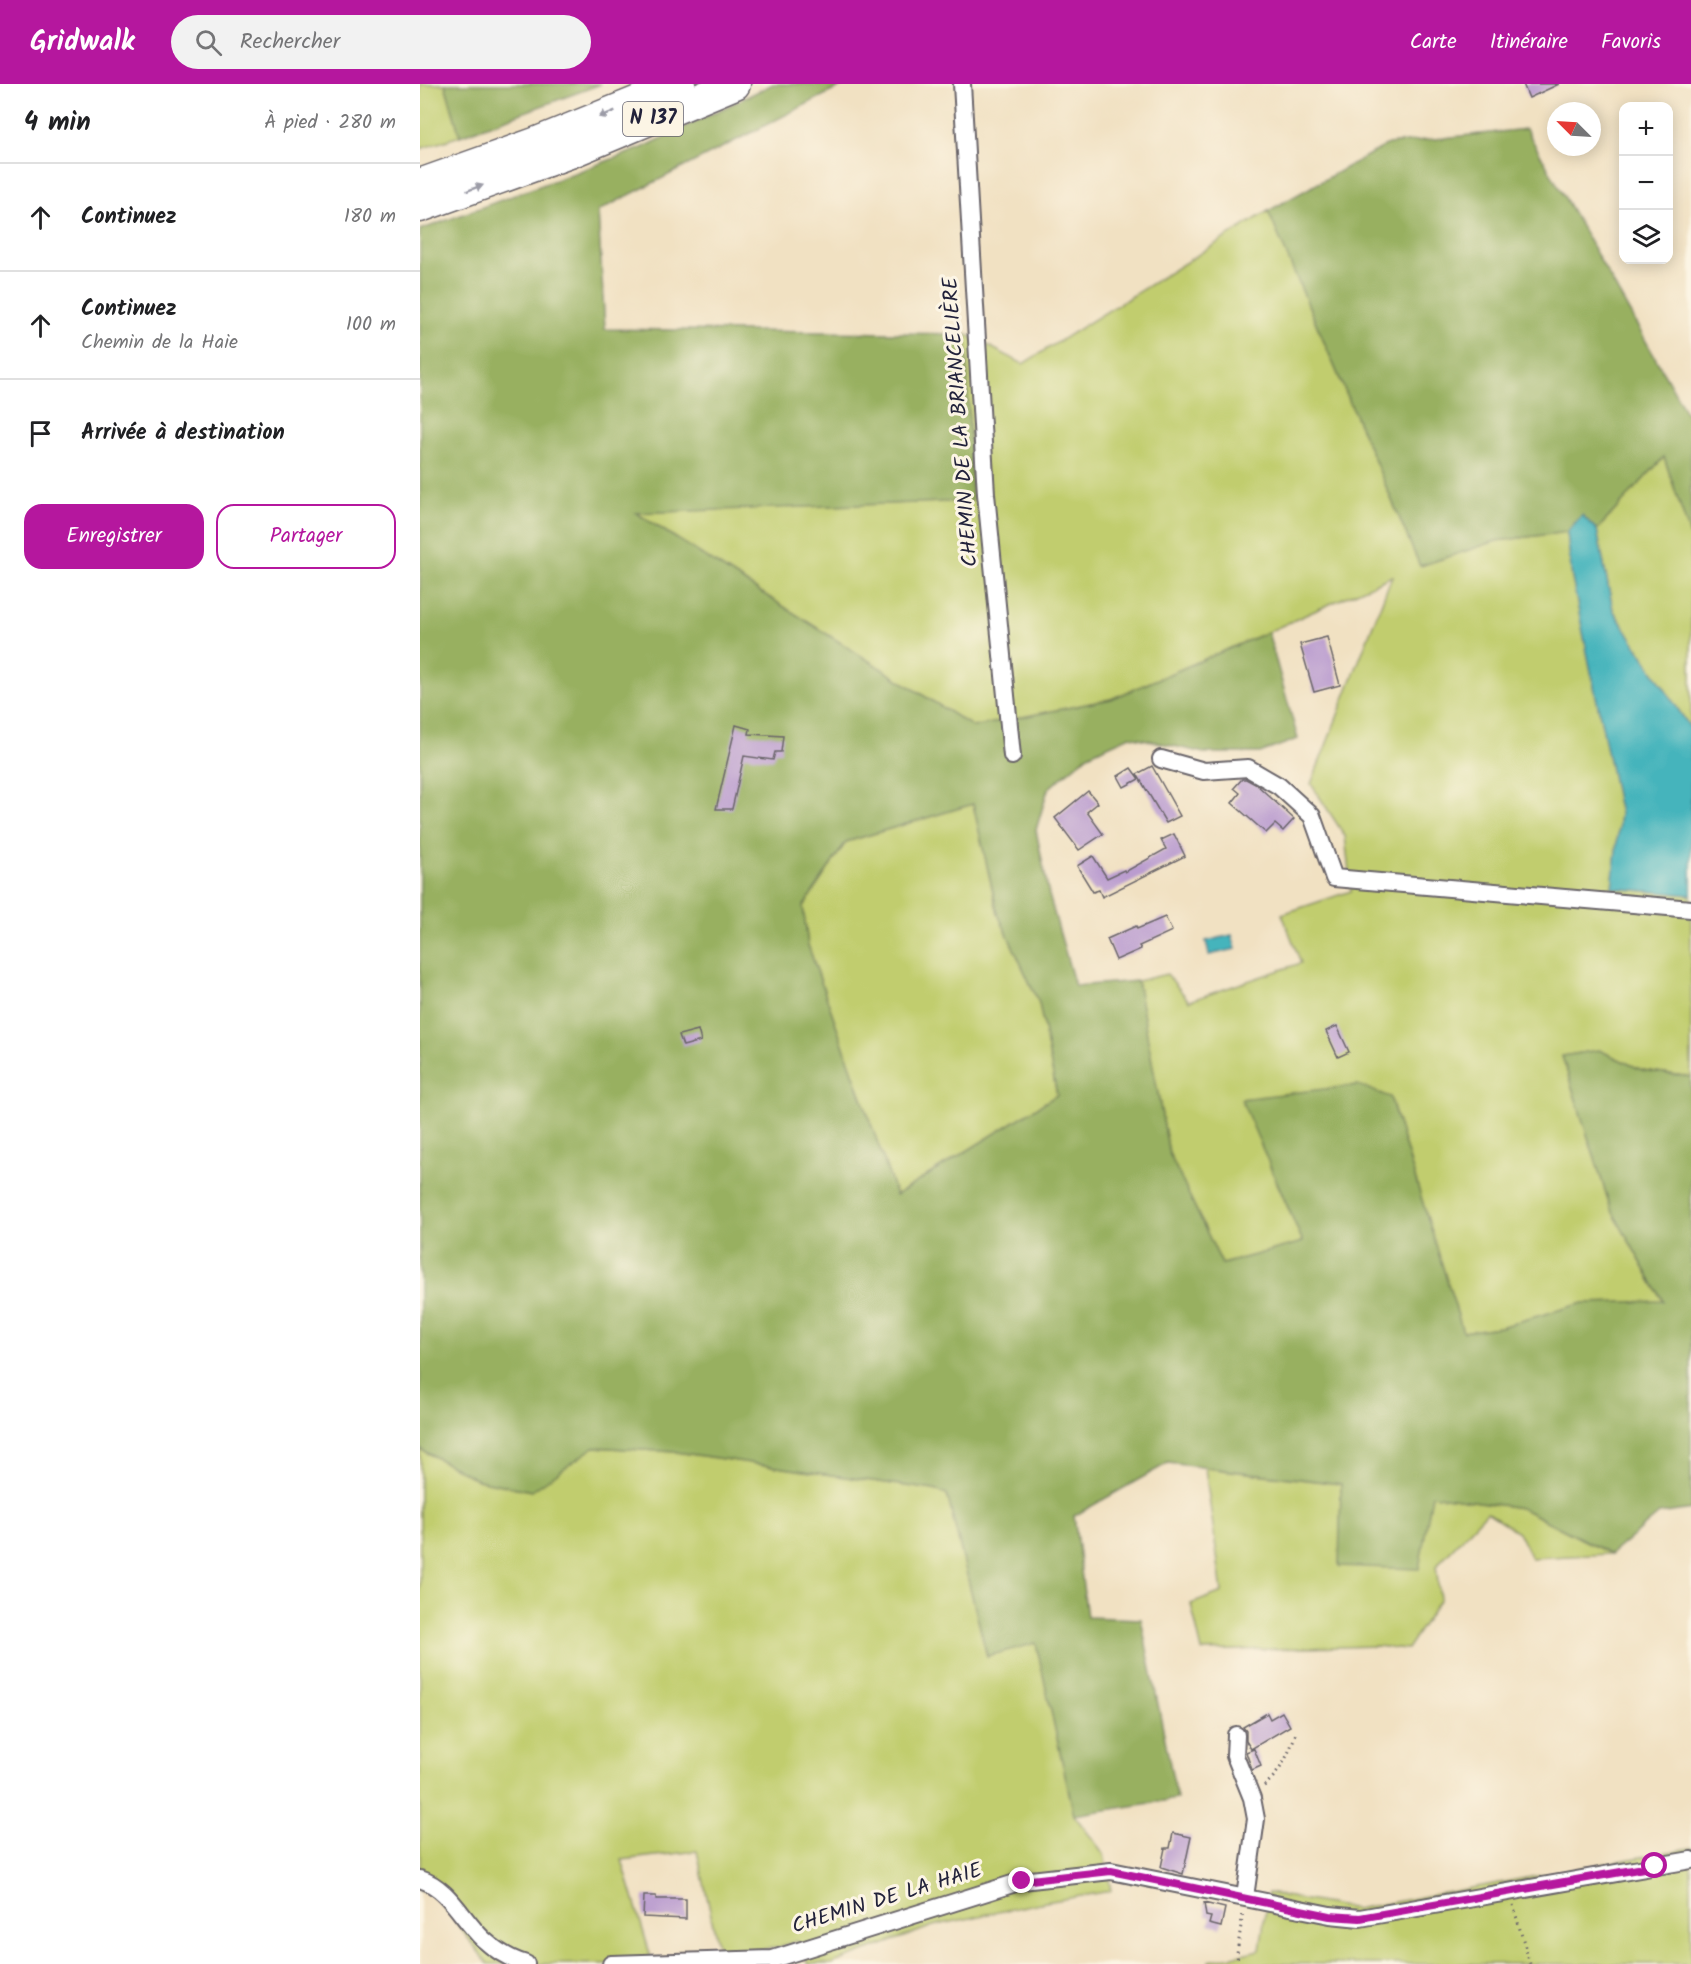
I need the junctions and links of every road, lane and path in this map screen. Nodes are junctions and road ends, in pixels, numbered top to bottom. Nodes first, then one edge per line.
1 (680, 84) edge
2 (735, 84) edge
3 (962, 84) edge
4 (420, 183) edge
5 (420, 207) edge
6 (1012, 756) dead end
7 (1161, 759) dead end
8 (1691, 909) edge
9 (1297, 1730) dead end
10 (1236, 1735) dead end
11 (1252, 1798) junction
12 (1691, 1860) edge
13 (420, 1879) edge
14 (1508, 1891) junction
15 (1245, 1897) junction
16 (526, 1964) edge
17 (612, 1964) edge
18 (1238, 1964) edge
19 (1530, 1964) edge

1 -> 4 highway, N 137
5 -> 2 highway, N 137
3 - 6 street, CHEMIN DE LA BRIANCELIÈRE
7 - 8 street
9 - 11 path
10 - 11 street
11 - 15 street
12 - 14 street, CHEMIN DE LA HAIE
13 - 16 street
14 - 15 street, CHEMIN DE LA HAIE
14 - 19 path
15 - 17 street, CHEMIN DE LA HAIE
15 - 18 path

